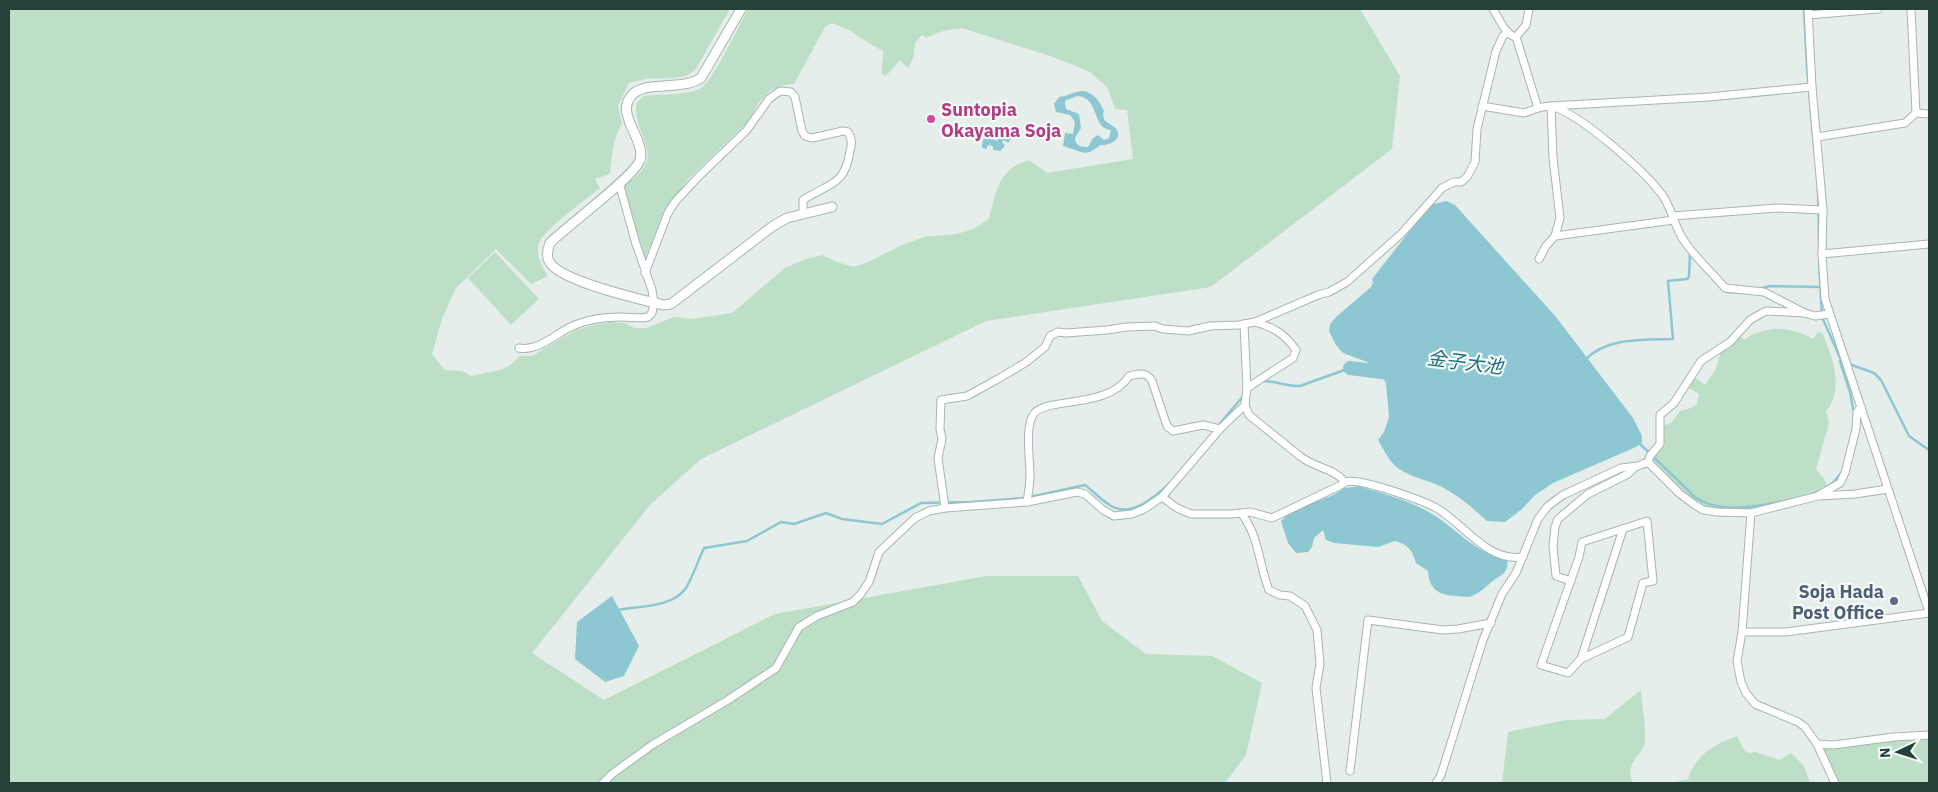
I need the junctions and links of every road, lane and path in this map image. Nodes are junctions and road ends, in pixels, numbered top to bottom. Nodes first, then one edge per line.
1 (741, 9) edge
2 (1493, 9) edge
3 (1529, 9) edge
4 (1878, 9) edge
5 (1910, 9) edge
6 (1809, 12) edge
7 (1508, 32) junction
8 (1516, 37) junction
9 (1812, 87) junction
10 (1482, 106) junction
11 (1552, 106) junction
12 (1538, 108) junction
13 (1916, 113) junction
14 (1929, 114) edge
15 (1817, 137) junction
16 (619, 183) junction
17 (832, 207) dead end
18 (1823, 210) junction
19 (803, 214) junction
20 (1674, 218) junction
21 (1555, 236) junction
22 (1929, 244) edge
23 (1822, 254) junction
24 (1539, 259) dead end
25 (645, 273) junction
26 (654, 303) junction
27 (1805, 314) junction
28 (1829, 314) junction
29 (1255, 322) junction
30 (1244, 324) junction
31 (519, 348) dead end
32 (1246, 388) junction
33 (1245, 405) junction
34 (1861, 407) junction
35 (1217, 428) junction
36 (1648, 462) junction
37 (1635, 466) junction
38 (1345, 482) junction
39 (1888, 489) junction
40 (1162, 496) junction
41 (1818, 496) junction
42 (1027, 502) junction
43 (946, 508) junction
44 (1751, 513) junction
45 (1242, 514) junction
46 (1623, 529) junction
47 (1523, 557) junction
48 (1571, 581) junction
49 (1929, 613) edge
50 (1491, 623) junction
51 (1742, 632) junction
52 (1581, 659) junction
53 (1929, 735) edge
54 (1817, 744) junction
55 (1350, 771) dead end
56 (603, 783) edge
57 (1326, 783) edge
58 (1436, 783) edge
59 (1835, 783) edge

1 - 16 street
2 - 7 street
3 - 8 street
4 - 6 street
5 - 13 street
6 - 9 street
7 - 8 street
7 - 10 street
8 - 12 street
9 - 11 street
9 - 15 street
10 - 12 street
10 - 29 street
11 - 12 street
11 - 20 street
11 - 21 street
13 - 14 street
13 - 15 street
15 - 18 street
16 - 25 street
16 - 26 street
17 - 19 street
18 - 20 street
18 - 23 street
19 - 25 street
19 - 26 street
20 - 21 street
20 - 27 street
21 - 24 street
22 - 23 street
23 - 28 street
25 - 26 street
26 - 31 street
27 - 28 street
27 - 36 street
28 - 34 street
29 - 30 street
29 - 32 street
30 - 32 street
30 - 43 street
32 - 33 street
33 - 35 street
33 - 38 street
34 - 39 street
34 - 41 street
35 - 40 street
35 - 42 street
36 - 37 street
36 - 44 street
37 - 47 street
37 - 48 street
38 - 45 street
38 - 47 street
39 - 41 street
39 - 49 street
40 - 42 street
40 - 45 street
41 - 44 street
42 - 43 street
43 - 56 street
44 - 51 street
45 - 57 street
46 - 48 street
46 - 52 street
46 - 52 street
47 - 50 street
48 - 52 street
49 - 51 street
50 - 55 street
50 - 58 street
51 - 54 street
53 - 54 street
54 - 59 street

